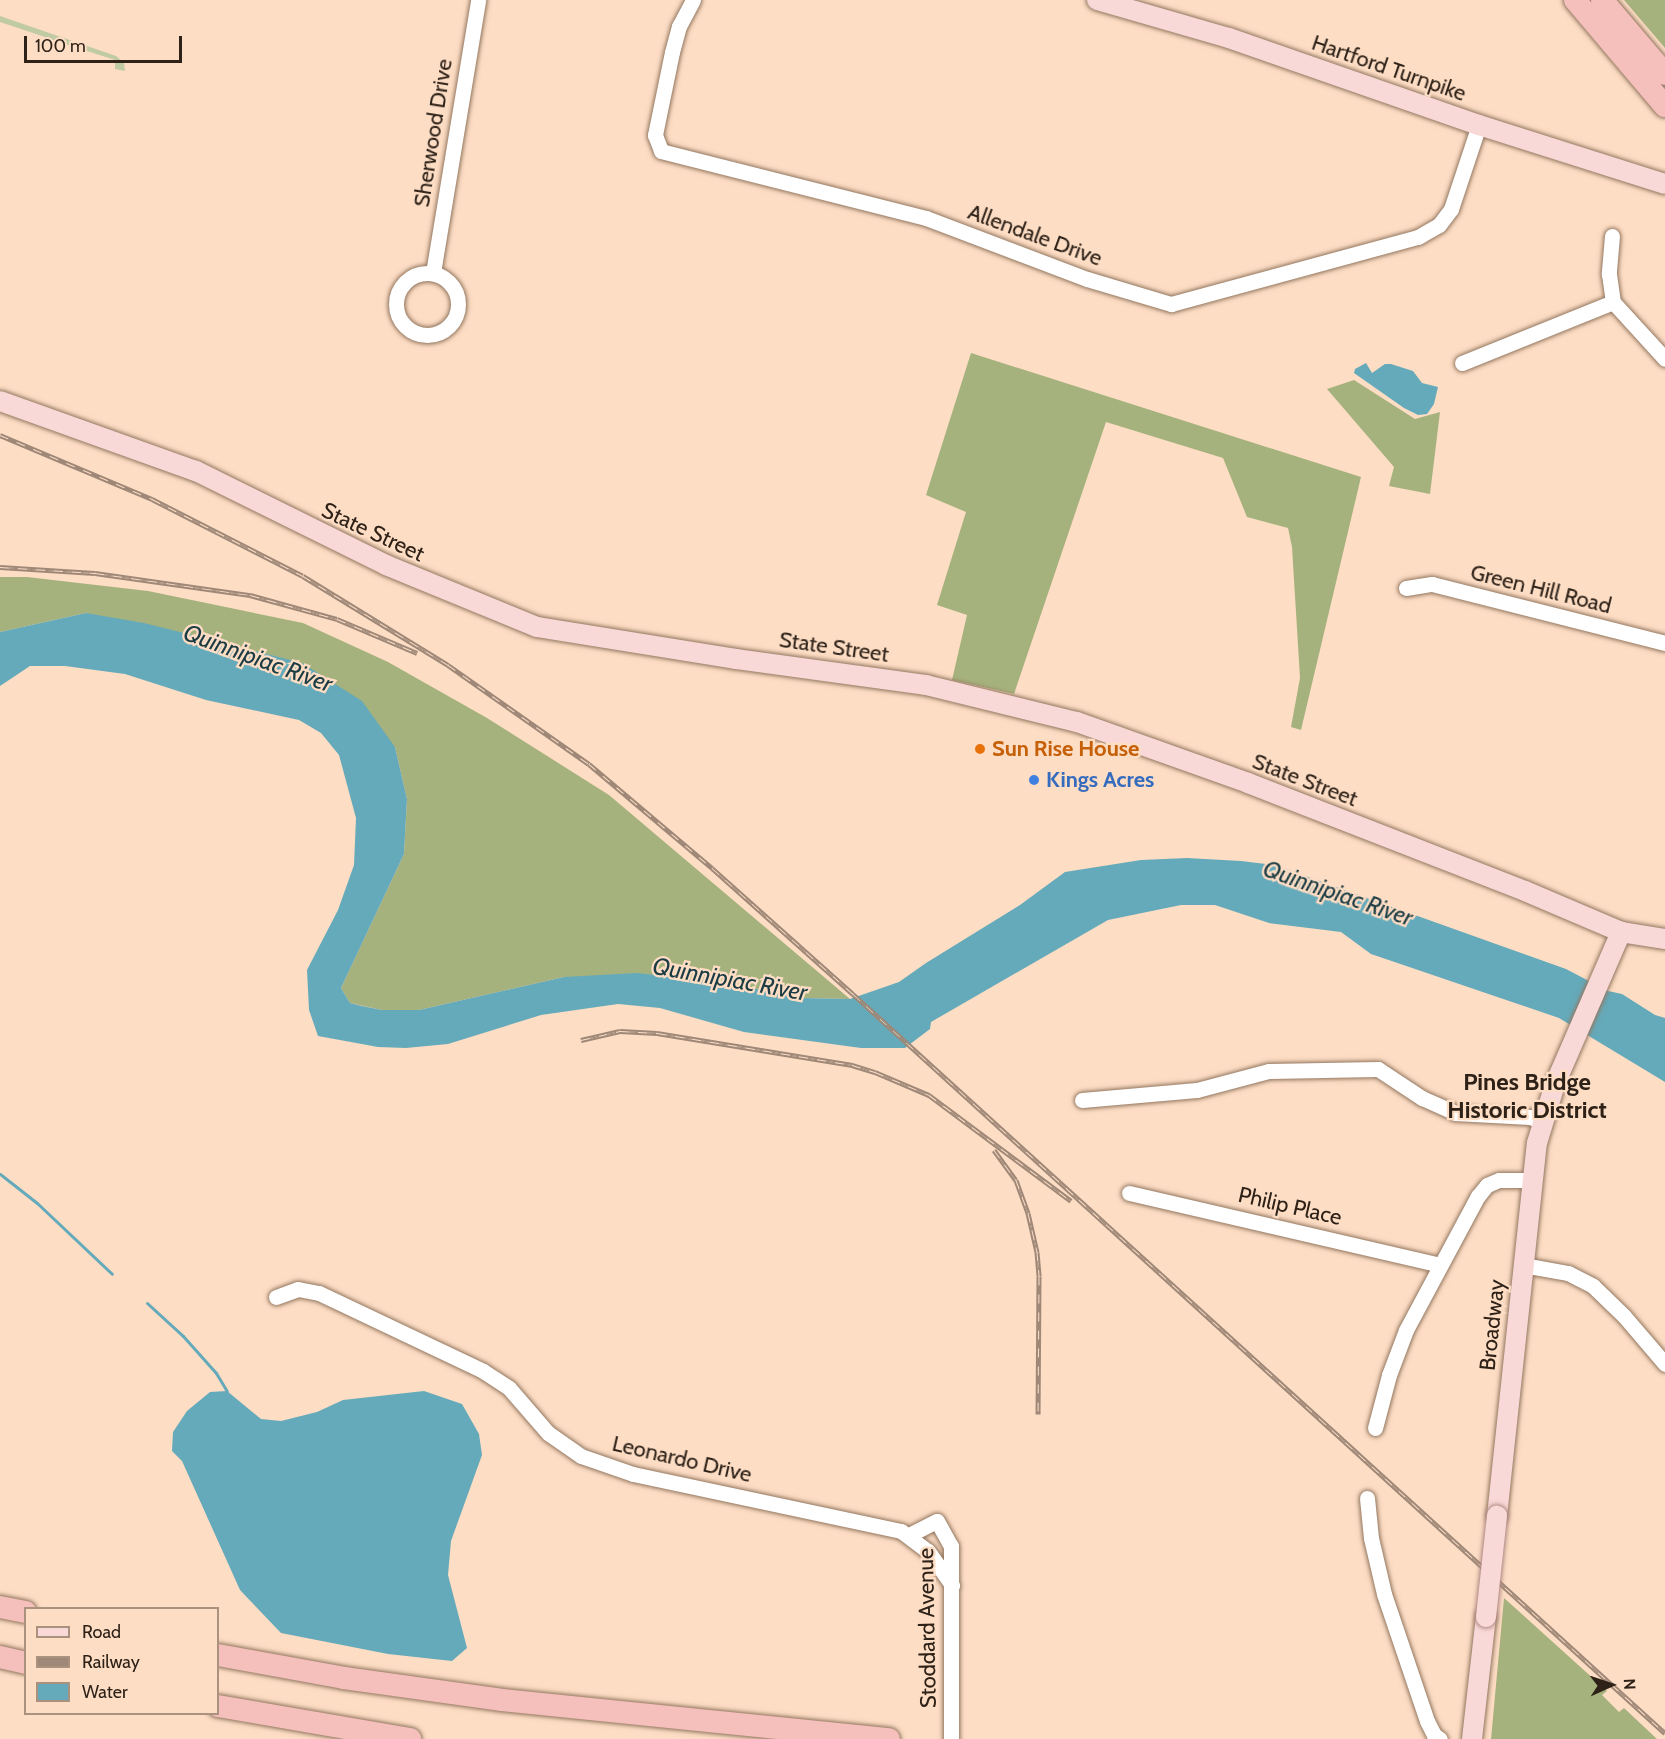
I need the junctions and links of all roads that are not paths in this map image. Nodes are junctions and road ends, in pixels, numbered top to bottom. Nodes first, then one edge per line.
1 (478, 0) edge
2 (693, 0) edge
3 (1097, 0) edge
4 (1575, 0) edge
5 (1602, 0) edge
6 (1665, 74) edge
7 (1665, 106) edge
8 (1479, 125) junction
9 (1665, 184) edge
10 (1612, 236) dead end
11 (433, 273) junction
12 (1613, 302) junction
13 (1665, 359) edge
14 (1462, 363) dead end
15 (0, 401) edge
16 (1406, 588) dead end
17 (1665, 643) edge
18 (1621, 932) junction
19 (1665, 939) edge
20 (1082, 1100) dead end
21 (1542, 1120) junction
22 (1532, 1180) junction
23 (1129, 1192) dead end
24 (1523, 1264) junction
25 (1440, 1265) junction
26 (276, 1297) dead end
27 (1665, 1365) edge
28 (1375, 1428) dead end
29 (1367, 1498) dead end
30 (909, 1535) junction
31 (952, 1585) junction
32 (0, 1607) edge
33 (24, 1612) edge
34 (219, 1655) edge
35 (0, 1658) edge
36 (24, 1663) edge
37 (0, 1671) edge
38 (24, 1677) edge
39 (219, 1706) edge
40 (410, 1739) edge
41 (889, 1739) edge
42 (951, 1739) edge
43 (1440, 1739) edge
44 (1472, 1739) edge

1 - 11 street, Sherwood Drive
2 - 8 street, Allendale Drive
3 - 8 main road, Hartford Turnpike
4 - 7 highway
5 - 6 highway
8 - 9 main road, Hartford Turnpike
10 - 12 street
11 - 11 street
12 - 13 street
12 - 14 street
15 - 18 main road, State Street
16 - 17 street, Green Hill Road
18 - 19 main road, State Street
18 - 21 main road, Broadway
20 - 21 street
21 - 22 main road, Broadway
22 - 24 main road, Broadway
22 - 25 street
23 - 25 street, Philip Place
24 - 27 street
24 - 44 main road, Broadway, bridge
25 - 28 street
26 - 30 street, Leonardo Drive
29 - 43 street
30 - 31 street, Leonardo Drive
30 - 31 street, Stoddard Avenue
31 - 42 street, Stoddard Avenue
32 - 33 highway
34 - 41 highway
35 - 36 highway
37 - 38 highway
39 - 40 highway

